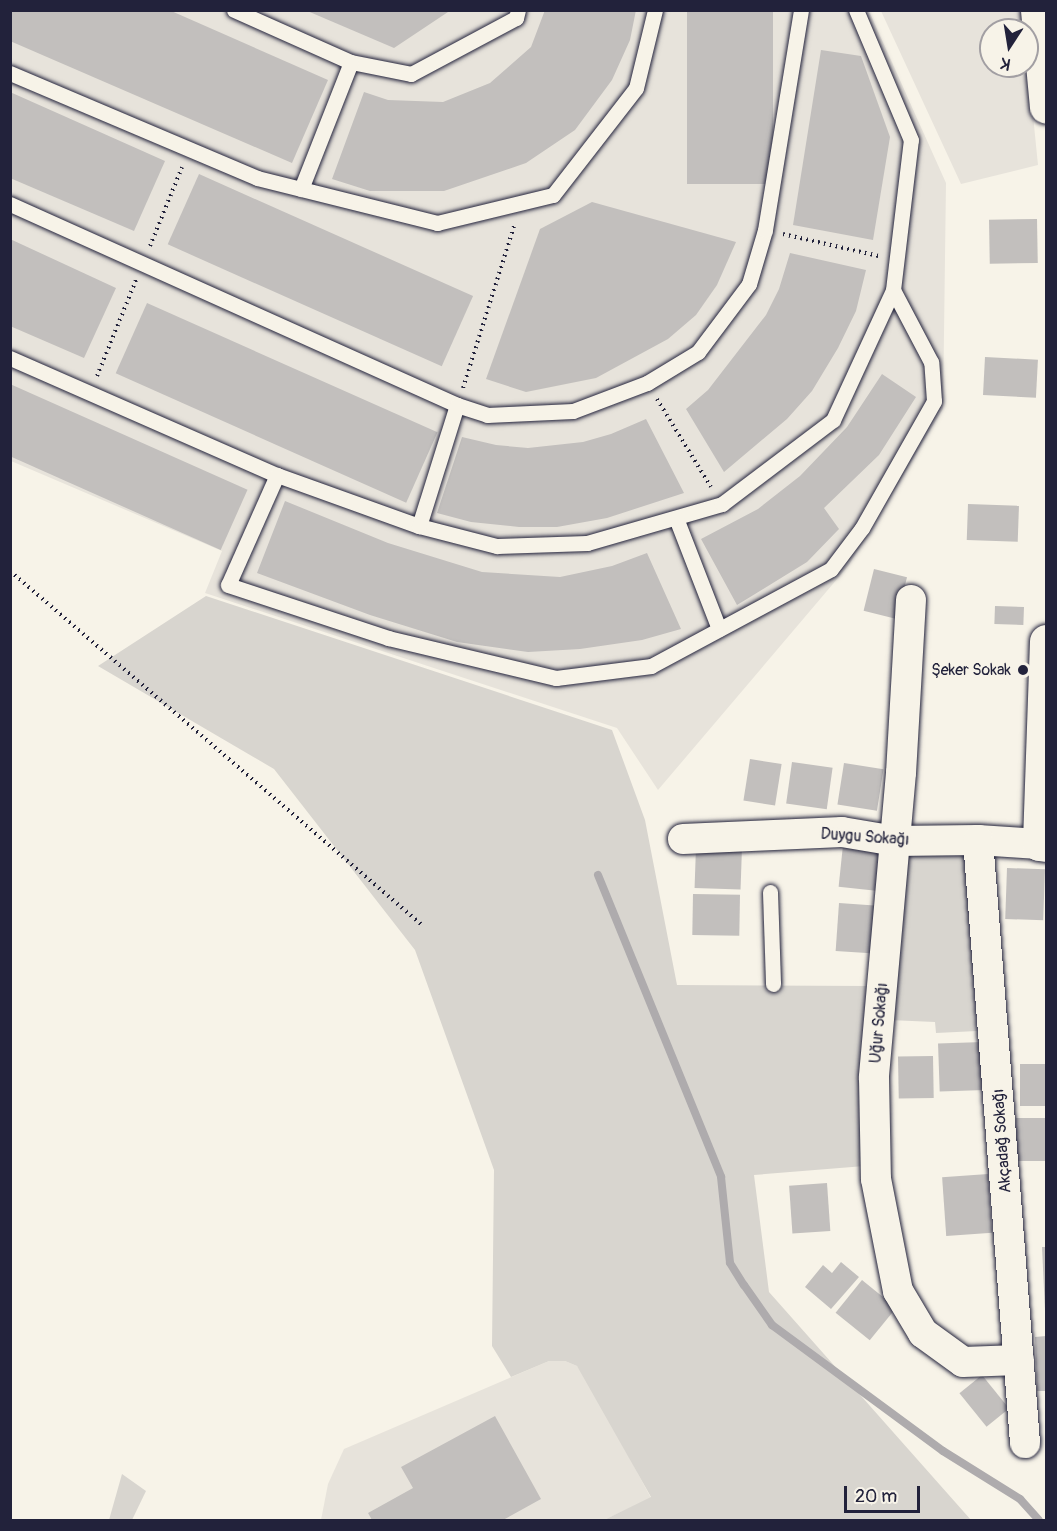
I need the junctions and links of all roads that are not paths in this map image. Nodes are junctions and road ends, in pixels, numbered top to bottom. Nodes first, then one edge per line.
1 (234, 10) edge
2 (518, 10) edge
3 (655, 10) edge
4 (801, 10) edge
5 (856, 10) edge
6 (1037, 10) edge
7 (351, 62) junction
8 (10, 73) edge
9 (1047, 107) edge
10 (301, 189) junction
11 (10, 204) edge
12 (893, 290) junction
13 (10, 358) edge
14 (457, 405) junction
15 (277, 475) junction
16 (676, 518) junction
17 (419, 526) junction
18 (911, 600) dead end
19 (719, 629) junction
20 (1047, 641) edge
21 (683, 839) dead end
22 (978, 840) junction
23 (895, 841) junction
24 (1043, 845) edge
25 (770, 892) dead end
26 (773, 984) dead end
27 (1019, 1360) junction
28 (1025, 1443) dead end

1 - 7 lane
2 - 7 lane
3 - 10 lane
4 - 14 lane
5 - 12 lane
6 - 9 street
7 - 10 lane
8 - 10 lane
11 - 14 lane
12 - 16 lane
12 - 19 lane
13 - 15 lane
14 - 17 lane
15 - 17 lane
15 - 19 lane
16 - 17 lane
16 - 19 lane
18 - 23 street, Uğur Sokağı
20 - 24 street
21 - 23 street, Duygu Sokağı
22 - 23 street, Duygu Sokağı
22 - 24 street, Duygu Sokağı
22 - 27 street, Akçadağ Sokağı
23 - 27 street, Uğur Sokağı
25 - 26 lane
27 - 28 street, Akçadağ Sokağı

